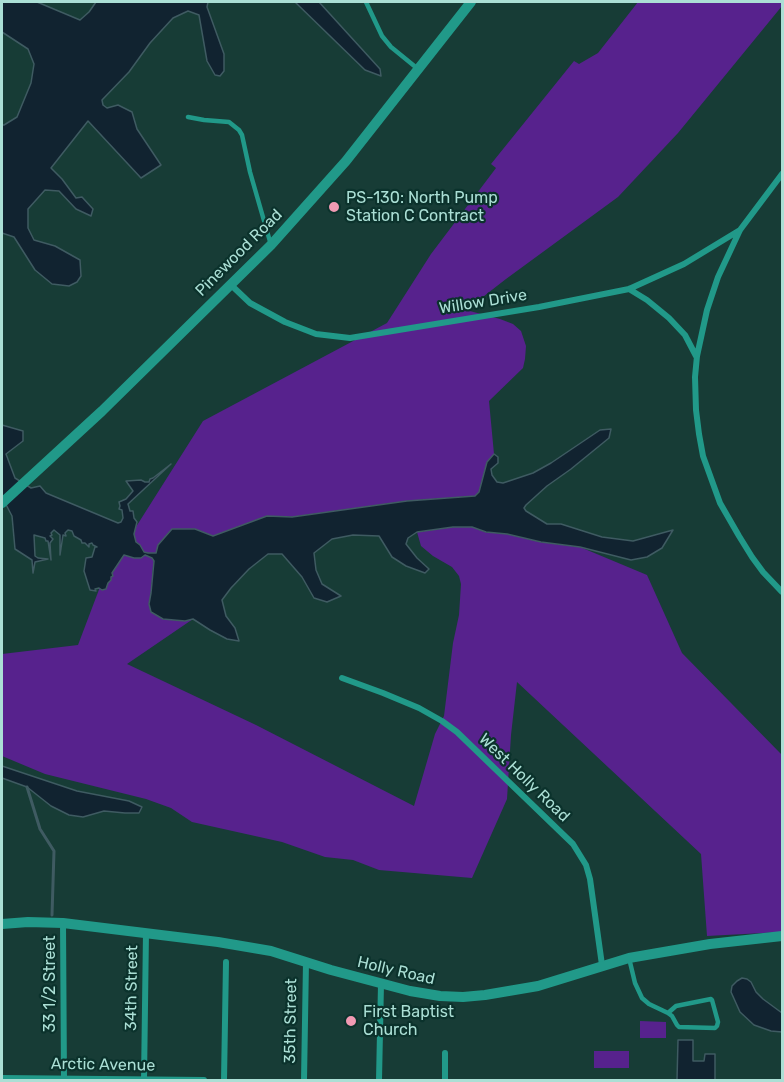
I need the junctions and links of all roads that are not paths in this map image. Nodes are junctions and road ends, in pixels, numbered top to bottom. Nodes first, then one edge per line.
1 (366, 2) edge
2 (471, 2) edge
3 (418, 69) junction
4 (188, 117) dead end
5 (783, 174) edge
6 (740, 230) junction
7 (271, 245) junction
8 (230, 284) junction
9 (629, 289) junction
10 (697, 357) junction
11 (2, 503) edge
12 (783, 592) edge
13 (342, 678) dead end
14 (63, 922) junction
15 (2, 924) edge
16 (146, 932) junction
17 (783, 936) edge
18 (629, 957) junction
19 (226, 962) dead end
20 (306, 962) junction
21 (602, 965) junction
22 (381, 984) junction
23 (668, 1014) junction
24 (445, 1053) dead end
25 (2, 1078) edge
26 (64, 1079) edge
27 (144, 1080) edge
28 (204, 1080) edge
29 (224, 1080) edge
30 (304, 1080) edge
31 (380, 1080) edge
32 (445, 1080) edge

1 - 3 lane
2 - 3 street, Pinewood Road
3 - 7 street, Pinewood Road
4 - 7 lane
5 - 6 street
6 - 9 street, Willow Drive
6 - 10 street
7 - 8 street, Pinewood Road
8 - 9 street, Willow Drive
8 - 11 street, Pinewood Road
9 - 10 street
10 - 12 street
13 - 21 street, West Holly Road
14 - 15 street, Holly Road
14 - 16 street, Holly Road
14 - 26 street, 33 1/2 Street
16 - 20 street, Holly Road
16 - 27 street, 34th Street
17 - 18 street, Holly Road
18 - 21 street, Holly Road
18 - 23 lane
19 - 29 street
20 - 22 street, Holly Road
20 - 30 street, 35th Street
21 - 22 street, Holly Road
22 - 31 street
23 - 23 lane
24 - 32 street
25 - 26 street, Arctic Avenue
26 - 27 street, Arctic Avenue
27 - 28 street, Arctic Avenue

